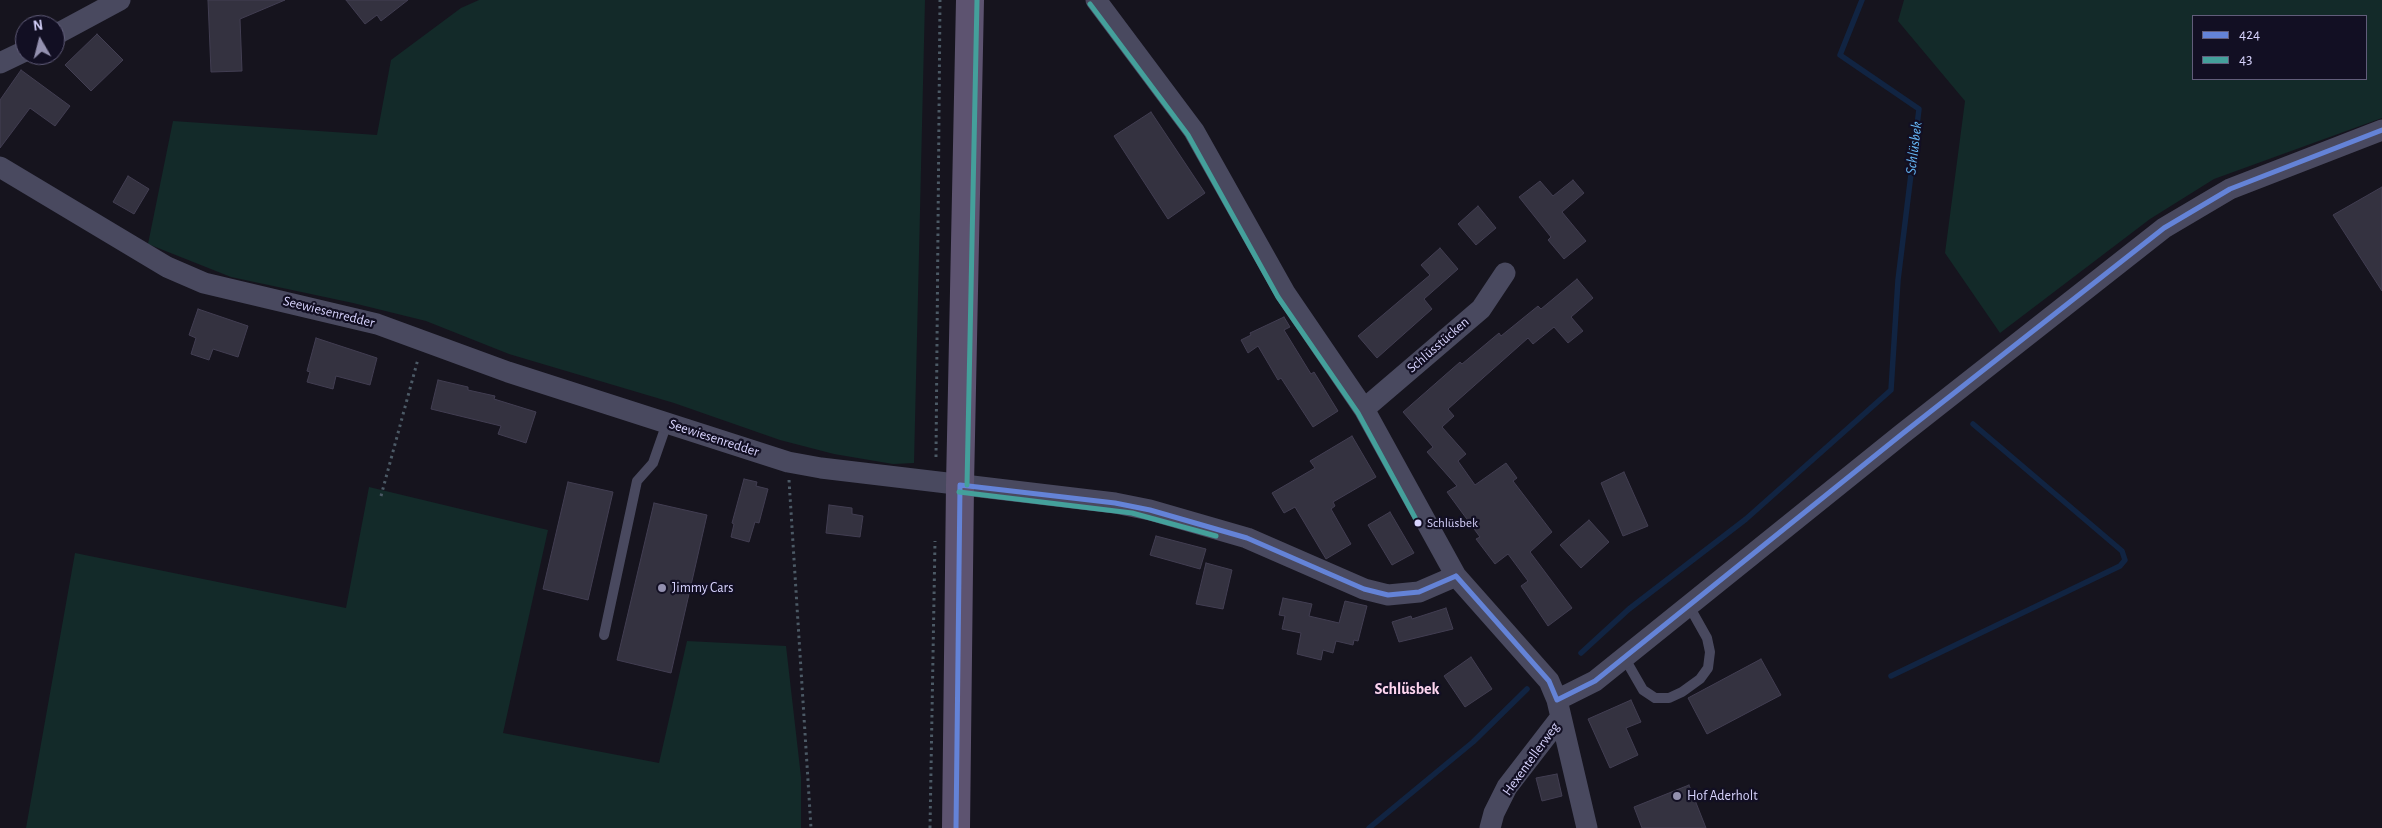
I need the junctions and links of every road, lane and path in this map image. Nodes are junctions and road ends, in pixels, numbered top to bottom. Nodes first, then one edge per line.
1 (120, 0) edge
2 (940, 0) edge
3 (970, 0) edge
4 (1096, 0) edge
5 (65, 30) edge
6 (15, 55) edge
7 (0, 63) edge
8 (2382, 130) edge
9 (0, 166) edge
10 (1505, 273) dead end
11 (423, 340) junction
12 (1364, 410) junction
13 (667, 423) junction
14 (788, 462) junction
15 (948, 484) junction
16 (381, 496) dead end
17 (935, 531) dead end
18 (1456, 576) junction
19 (1689, 606) junction
20 (604, 634) dead end
21 (1624, 657) junction
22 (1559, 709) junction
23 (811, 828) edge
24 (930, 828) edge
25 (956, 828) edge
26 (1490, 828) edge
27 (1587, 828) edge

1 - 5 street
2 - 15 path
3 - 15 main road
4 - 12 street
6 - 7 street
8 - 19 street
9 - 11 street, Seewiesenredder
10 - 12 street, Schlüsstücken
11 - 13 street, Seewiesenredder
11 - 16 path
12 - 18 street
13 - 14 street, Seewiesenredder
13 - 20 lane
14 - 15 street, Seewiesenredder
14 - 23 path
15 - 18 street, Seewiesenredder
15 - 25 main road
17 - 24 path
18 - 22 street
19 - 21 street
19 - 21 lane
21 - 22 street
22 - 26 street, Hexentellerweg
22 - 27 street

